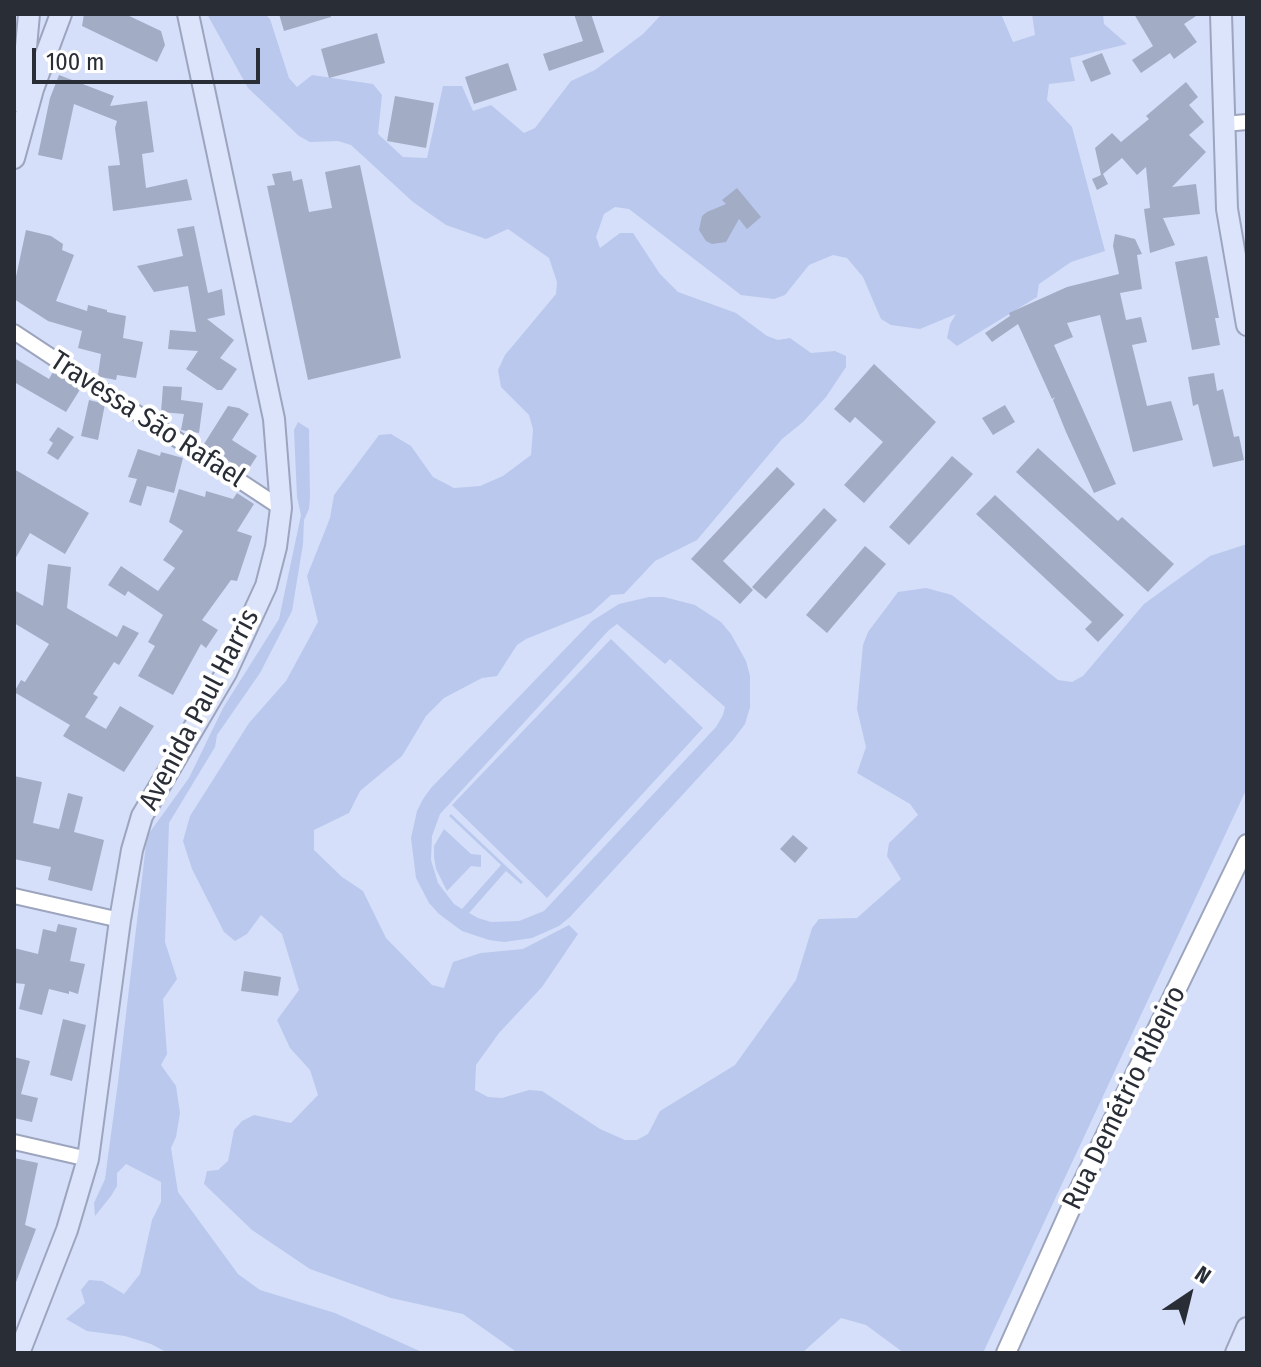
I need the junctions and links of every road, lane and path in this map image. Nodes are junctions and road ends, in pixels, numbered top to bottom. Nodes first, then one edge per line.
1 (61, 14) edge
2 (188, 14) edge
3 (1221, 14) edge
4 (30, 15) edge
5 (14, 51) edge
6 (1247, 122) edge
7 (1224, 124) junction
8 (16, 148) edge
9 (1247, 325) edge
10 (14, 332) edge
11 (281, 508) junction
12 (1247, 844) edge
13 (14, 896) edge
14 (120, 920) junction
15 (14, 1142) edge
16 (88, 1159) junction
17 (1247, 1328) edge
18 (19, 1353) edge
19 (1006, 1353) edge
20 (1236, 1353) edge

1 - 8 main road
2 - 11 main road, Avenida Paul Harris
3 - 7 main road
4 - 5 main road
4 - 8 main road
6 - 7 street
7 - 9 main road
10 - 11 street, Travessa São Rafael
11 - 14 main road, Avenida Paul Harris
12 - 19 street, Rua Demétrio Ribeiro
13 - 14 street
14 - 16 main road, Avenida Paul Harris
15 - 16 street
16 - 18 main road, Avenida Paul Harris
17 - 20 main road

